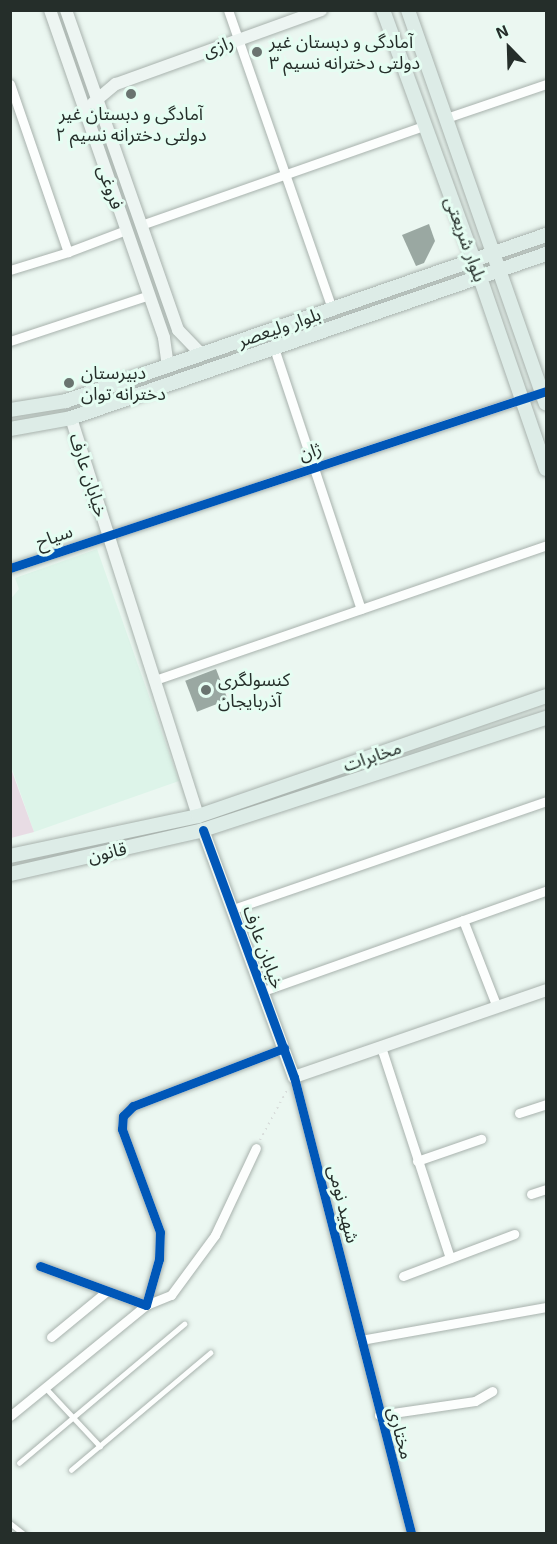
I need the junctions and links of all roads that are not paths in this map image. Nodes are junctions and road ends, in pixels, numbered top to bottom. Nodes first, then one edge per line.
1 (50, 10) edge
2 (66, 10) edge
3 (228, 10) edge
4 (321, 10) edge
5 (383, 10) edge
6 (408, 10) edge
7 (238, 39) junction
8 (91, 83) junction
9 (10, 84) edge
10 (116, 84) junction
11 (546, 84) edge
12 (76, 86) junction
13 (97, 100) junction
14 (84, 108) junction
15 (446, 118) junction
16 (424, 126) junction
17 (286, 174) junction
18 (141, 225) junction
19 (126, 230) junction
20 (546, 235) edge
21 (68, 252) junction
22 (494, 253) junction
23 (546, 254) edge
24 (474, 260) junction
25 (10, 270) edge
26 (500, 270) junction
27 (480, 277) junction
28 (149, 295) junction
29 (332, 309) junction
30 (302, 319) junction
31 (308, 336) junction
32 (10, 341) edge
33 (274, 348) junction
34 (201, 354) junction
35 (168, 365) junction
36 (545, 396) edge
37 (522, 399) junction
38 (10, 410) edge
39 (71, 418) junction
40 (10, 429) edge
41 (314, 467) junction
42 (546, 469) edge
43 (108, 534) junction
44 (546, 545) edge
45 (10, 568) edge
46 (361, 609) junction
47 (155, 680) junction
48 (546, 696) edge
49 (546, 718) edge
50 (546, 801) edge
51 (198, 816) junction
52 (203, 830) junction
53 (10, 856) edge
54 (10, 874) edge
55 (546, 891) edge
56 (233, 909) junction
57 (463, 920) junction
58 (546, 990) edge
59 (263, 991) junction
60 (497, 1007) junction
61 (381, 1047) junction
62 (284, 1048) junction
63 (294, 1077) junction
64 (546, 1104) edge
65 (519, 1113) dead end
66 (481, 1139) dead end
67 (256, 1148) road end
68 (417, 1161) junction
69 (546, 1189) edge
70 (531, 1194) dead end
71 (514, 1234) dead end
72 (450, 1258) junction
73 (40, 1266) dead end
74 (403, 1276) dead end
75 (107, 1291) junction
76 (146, 1305) junction
77 (546, 1307) edge
78 (184, 1324) dead end
79 (51, 1337) dead end
80 (361, 1340) junction
81 (210, 1353) dead end
82 (45, 1387) junction
83 (492, 1391) dead end
84 (379, 1414) junction
85 (10, 1416) edge
86 (73, 1418) junction
87 (100, 1446) junction
88 (19, 1463) dead end
89 (71, 1470) dead end
90 (10, 1523) edge
91 (24, 1533) edge
92 (411, 1533) edge

1 - 12 main road, فروغى
2 - 8 main road, فروغى
3 - 7 street
4 - 7 main road, رازی
5 - 16 main road, بلوار شریعتى
6 - 15 main road, بلوار شریعتى
7 - 10 main road, رازی
7 - 17 street
8 - 10 main road, رازی
8 - 12 main road, رازی
8 - 13 main road, فروغى
9 - 21 street
10 - 13 main road, رازی
11 - 15 street
12 - 14 main road, فروغى
13 - 14 main road, رازی
13 - 18 main road, فروغى
14 - 19 main road, فروغى
15 - 22 main road, بلوار شریعتى
16 - 17 street
16 - 24 main road, بلوار شریعتى
17 - 18 street
17 - 29 street
18 - 34 main road, فروغى
19 - 21 street
19 - 28 main road, فروغى
20 - 22 main road, بلوار ولیعصر
21 - 25 street
22 - 24 main road, بلوار ولیعصر
22 - 26 main road, بلوار شریعتى
23 - 26 main road, بلوار ولیعصر
24 - 27 main road, بلوار شریعتى
24 - 29 main road, بلوار ولیعصر
26 - 27 main road, بلوار ولیعصر
26 - 36 main road, بلوار شریعتى
27 - 31 main road, بلوار ولیعصر
27 - 37 main road, بلوار شریعتى
28 - 32 street
28 - 35 main road, فروغى
29 - 30 main road, بلوار ولیعصر
30 - 31 main road
30 - 34 main road, بلوار ولیعصر
31 - 33 main road, بلوار ولیعصر
33 - 39 main road, بلوار ولیعصر
33 - 41 street, ژان
34 - 35 main road, بلوار ولیعصر
35 - 38 main road, بلوار ولیعصر
36 - 37 street, ژان
37 - 41 street, ژان
37 - 42 main road, بلوار شریعتى
39 - 40 main road, بلوار ولیعصر
39 - 43 main road, خیابان عارف
41 - 43 street, ژان
41 - 46 street, ژان
43 - 45 street, سیاح
43 - 47 main road, خیابان عارف
44 - 46 street
46 - 47 street
47 - 51 main road, خیابان عارف
48 - 51 main road, مخابرات
49 - 52 main road, مخابرات
50 - 56 street
51 - 52 main road, خیابان عارف
51 - 53 main road, قانون
52 - 54 main road, قانون
52 - 56 main road, خیابان عارف
55 - 57 street
56 - 59 main road, خیابان عارف
57 - 59 street
57 - 60 street
58 - 60 main road
59 - 62 main road, خیابان عارف
60 - 61 main road
61 - 63 main road
61 - 68 street
62 - 63 main road, خیابان عارف
62 - 76 street
63 - 80 street, شهید نومی
64 - 65 street
66 - 68 street
67 - 76 street
68 - 72 street
69 - 70 street
71 - 72 street
72 - 74 street
73 - 75 street
75 - 76 street
75 - 79 street
76 - 82 street
77 - 80 street
78 - 86 lane
80 - 84 street, مختاری
81 - 87 lane
82 - 85 street
82 - 86 lane
83 - 84 street
84 - 92 street, مختاری
86 - 87 lane
86 - 88 lane
87 - 89 lane
90 - 91 lane

